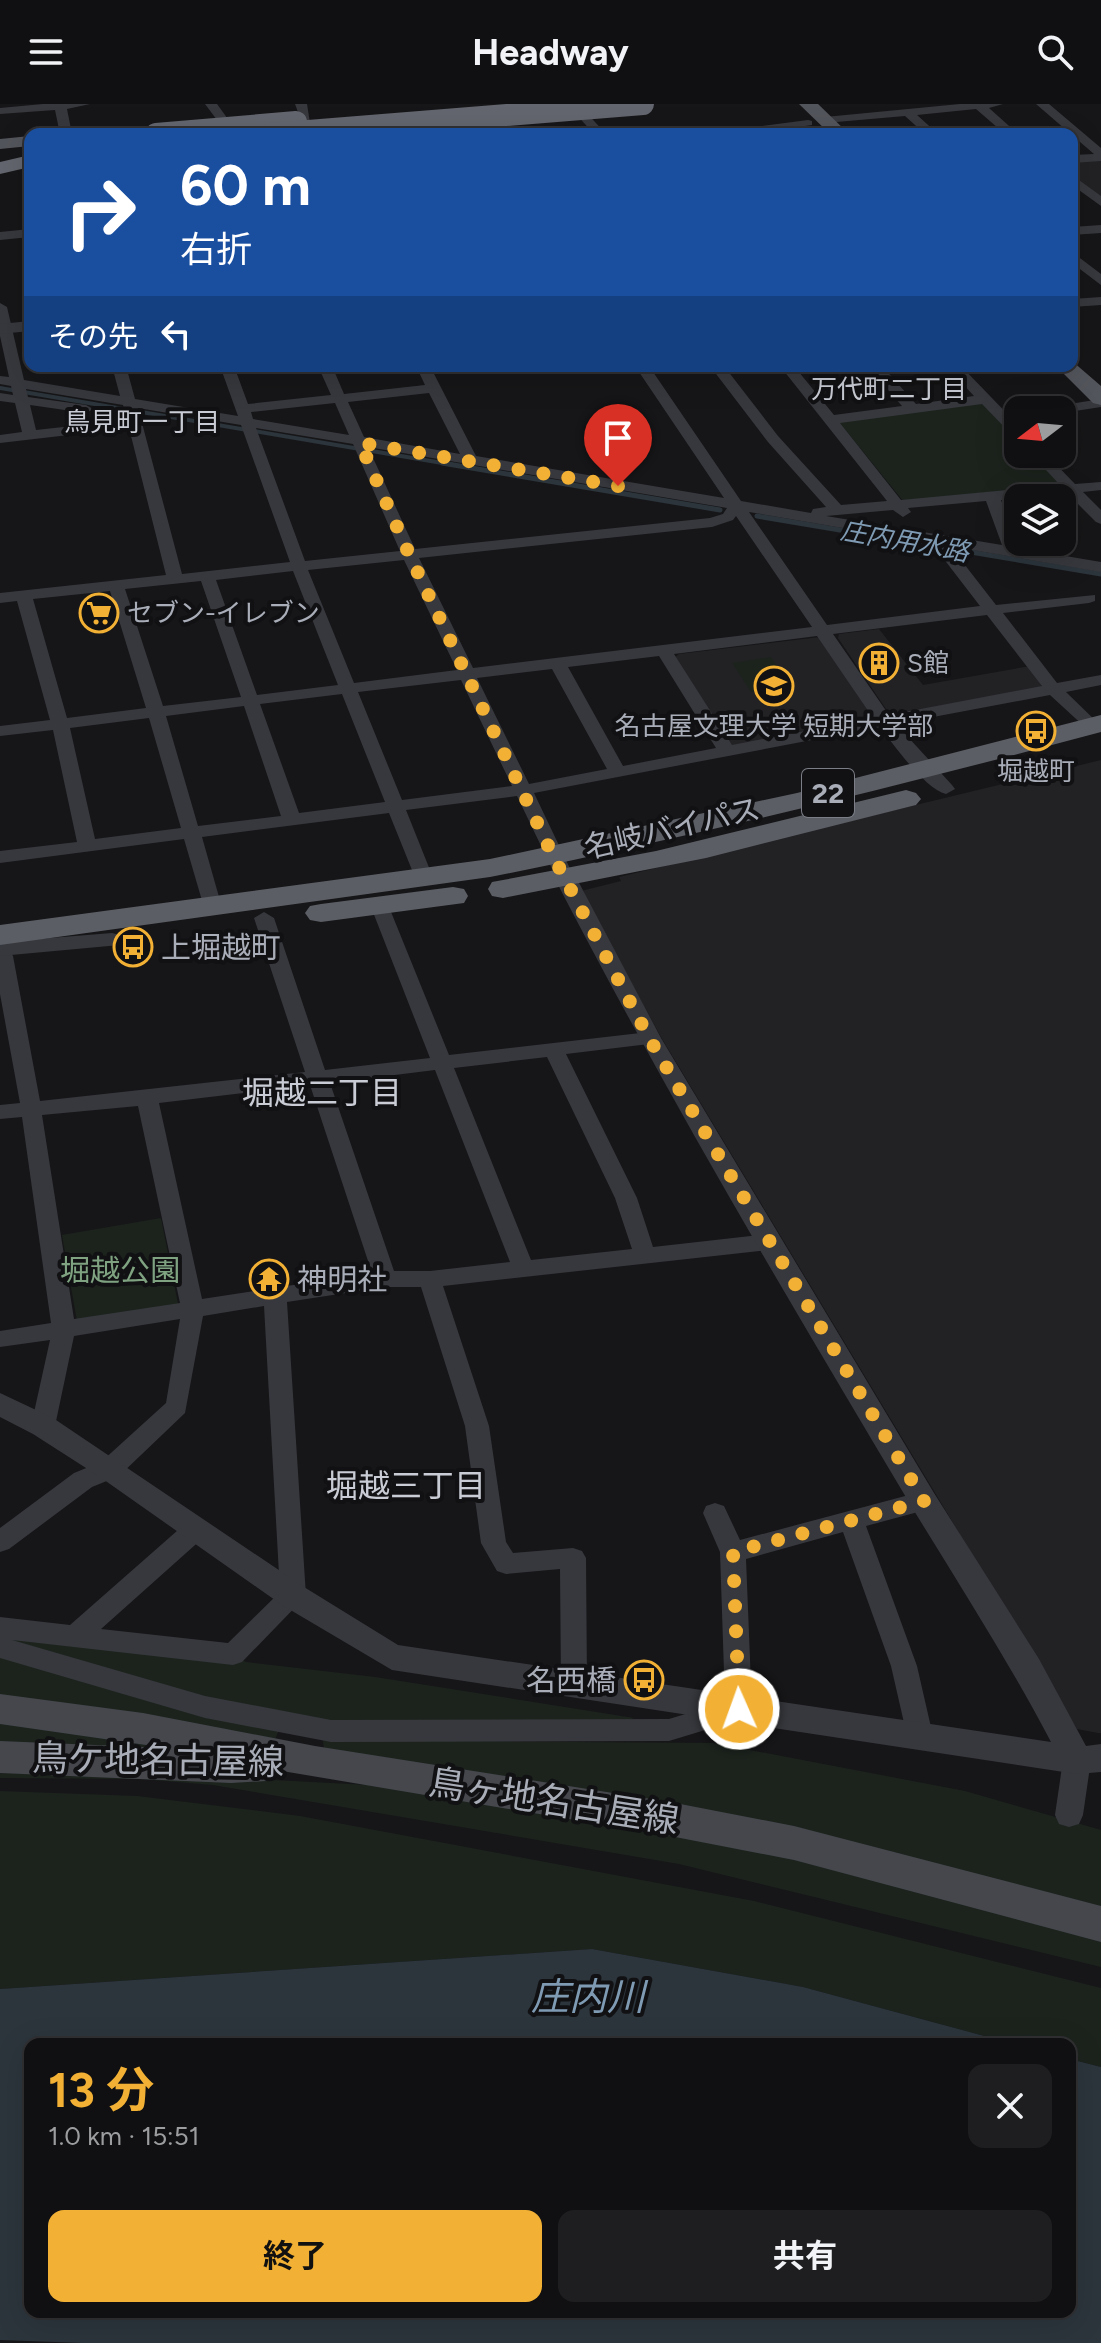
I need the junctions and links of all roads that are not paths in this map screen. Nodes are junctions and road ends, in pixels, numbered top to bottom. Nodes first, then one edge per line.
1 (84, 104) edge
2 (211, 104) edge
3 (522, 104) edge
4 (608, 104) edge
5 (643, 104) edge
6 (658, 104) edge
7 (789, 104) edge
8 (808, 104) edge
9 (997, 104) edge
10 (1042, 104) edge
11 (61, 105) edge
12 (978, 105) edge
13 (570, 107) edge
14 (0, 111) edge
15 (304, 112) edge
16 (907, 112) junction
17 (479, 118) junction
18 (817, 126) edge
19 (65, 128) edge
20 (225, 128) edge
21 (229, 128) edge
22 (235, 128) edge
23 (255, 128) edge
24 (266, 128) edge
25 (345, 128) edge
26 (362, 128) edge
27 (593, 128) edge
28 (794, 128) edge
29 (925, 128) edge
30 (1005, 128) edge
31 (1069, 128) edge
32 (1078, 136) edge
33 (1101, 156) edge
34 (1078, 158) edge
35 (24, 162) edge
36 (0, 168) edge
37 (1078, 184) edge
38 (1101, 202) edge
39 (1101, 229) edge
40 (1078, 231) edge
41 (24, 234) edge
42 (0, 236) edge
43 (1078, 261) edge
44 (1101, 281) edge
45 (1101, 301) edge
46 (1078, 303) edge
47 (0, 307) edge
48 (24, 327) edge
49 (2, 329) edge
50 (1078, 356) edge
51 (121, 372) edge
52 (229, 372) edge
53 (328, 372) edge
54 (426, 372) edge
55 (646, 372) edge
56 (722, 372) edge
57 (792, 372) edge
58 (879, 372) edge
59 (959, 372) edge
60 (1073, 372) edge
61 (1101, 378) edge
62 (0, 380) edge
63 (19, 383) junction
64 (433, 388) junction
65 (0, 397) edge
66 (340, 399) junction
67 (984, 399) junction
68 (20, 400) junction
69 (1101, 401) edge
70 (1076, 406) edge
71 (913, 409) junction
72 (1004, 412) edge
73 (133, 413) junction
74 (831, 420) junction
75 (249, 423) junction
76 (30, 436) junction
77 (0, 439) edge
78 (363, 449) junction
79 (471, 461) junction
80 (1051, 468) edge
81 (1066, 484) edge
82 (1101, 486) edge
83 (1076, 488) edge
84 (1076, 494) edge
85 (1004, 497) edge
86 (993, 498) junction
87 (898, 503) junction
88 (836, 509) junction
89 (732, 512) junction
90 (797, 516) junction
91 (1101, 519) edge
92 (749, 521) junction
93 (1004, 530) edge
94 (917, 536) junction
95 (1004, 552) edge
96 (409, 554) junction
97 (948, 554) junction
98 (1023, 556) edge
99 (299, 566) junction
100 (207, 576) junction
101 (1100, 576) edge
102 (175, 579) junction
103 (116, 586) junction
104 (24, 596) junction
105 (0, 598) edge
106 (1089, 598) junction
107 (992, 611) junction
108 (1101, 612) edge
109 (824, 631) junction
110 (664, 651) junction
111 (558, 664) junction
112 (466, 674) junction
113 (1101, 680) edge
114 (348, 689) junction
115 (1053, 689) junction
116 (250, 701) junction
117 (156, 712) junction
118 (886, 721) junction
119 (60, 723) junction
120 (0, 731) edge
121 (1098, 732) edge
122 (727, 751) junction
123 (618, 772) junction
124 (936, 780) junction
125 (523, 790) junction
126 (396, 807) junction
127 (292, 820) junction
128 (190, 833) junction
129 (87, 846) junction
130 (0, 857) edge
131 (559, 868) junction
132 (423, 875) junction
133 (212, 904) junction
134 (380, 907) junction
135 (264, 918) junction
136 (1, 944) edge
137 (649, 1038) junction
138 (553, 1049) junction
139 (443, 1063) junction
140 (318, 1077) junction
141 (147, 1098) junction
142 (31, 1109) junction
143 (0, 1112) edge
144 (768, 1242) junction
145 (645, 1256) junction
146 (523, 1267) junction
147 (385, 1279) junction
148 (430, 1279) junction
149 (275, 1295) junction
150 (193, 1308) junction
151 (64, 1330) junction
152 (0, 1339) edge
153 (0, 1404) edge
154 (43, 1426) junction
155 (110, 1469) junction
156 (924, 1501) junction
157 (715, 1513) dead end
158 (852, 1523) junction
159 (195, 1530) junction
160 (0, 1542) edge
161 (733, 1552) junction
162 (293, 1596) junction
163 (0, 1628) edge
164 (73, 1638) junction
165 (0, 1647) edge
166 (574, 1685) junction
167 (0, 1709) edge
168 (739, 1709) junction
169 (920, 1736) junction
170 (275, 1740) junction
171 (0, 1757) edge
172 (1089, 1759) edge
173 (315, 1762) junction
174 (1069, 1815) dead end
175 (1101, 1924) edge

1 - 11 street
2 - 20 street
3 - 17 main road
3 - 21 highway, bridge
4 - 23 highway, bridge
5 - 25 highway, bridge
6 - 13 main road
7 - 18 main road
8 - 18 main road
9 - 12 street
10 - 31 street
11 - 14 street
11 - 19 street
12 - 16 street
12 - 30 street
13 - 17 main road
13 - 24 highway, bridge
13 - 27 street
15 - 17 main road
15 - 22 main road
16 - 18 street
16 - 29 street
17 - 26 main road
18 - 28 street
32 - 33 street
33 - 34 street
35 - 36 highway
37 - 38 street
39 - 40 street
41 - 42 street
43 - 44 street
45 - 46 street
47 - 49 street
48 - 49 street
49 - 63 street
50 - 61 main road
51 - 73 street
52 - 75 street
53 - 66 street
54 - 64 street
55 - 89 street
56 - 88 street
57 - 74 street
58 - 71 street
59 - 67 street
60 - 69 main road
62 - 63 street
63 - 68 street
63 - 73 street
64 - 66 street
64 - 79 street
65 - 68 street
66 - 75 street
66 - 78 street
67 - 71 street
67 - 72 street
68 - 73 street
68 - 76 street
69 - 70 street
71 - 74 street
73 - 75 street
73 - 76 street
73 - 102 street
74 - 87 street
75 - 78 street
75 - 99 street
76 - 77 street
78 - 79 street
78 - 89 street
78 - 96 street
79 - 89 street
80 - 81 street
82 - 83 street
84 - 91 street
85 - 86 street
86 - 87 street
86 - 93 street
87 - 88 street
87 - 94 street
88 - 90 street
89 - 90 street
89 - 92 street
89 - 96 street
90 - 94 street
92 - 97 street
92 - 109 street
94 - 95 street
96 - 99 street
96 - 112 street
97 - 101 street
97 - 107 street
98 - 101 street
99 - 100 street
99 - 114 street
100 - 102 street
100 - 116 street
101 - 106 street
102 - 103 street
103 - 104 street
103 - 117 street
104 - 105 street
104 - 119 street
106 - 107 street
106 - 108 street
107 - 109 street
107 - 115 street
109 - 110 street
109 - 118 street
110 - 111 street
110 - 122 street
111 - 112 street
111 - 123 street
112 - 114 street
112 - 125 street
113 - 115 street
114 - 116 street
114 - 126 street
115 - 118 street
115 - 121 street
116 - 117 street
116 - 127 street
117 - 119 street
117 - 128 street
118 - 122 street
118 - 124 street
119 - 120 street
119 - 129 street
121 - 124 highway, 名岐バイパス / 22
122 - 123 street
123 - 125 street
124 - 131 highway, 名岐バイパス / 22
125 - 126 street
125 - 131 street
126 - 127 street
126 - 132 street
127 - 128 street
128 - 129 street
128 - 133 street
129 - 130 street
131 - 132 highway, 名岐バイパス / 22
131 - 134 highway, 名岐バイパス / 22
131 - 137 street
132 - 133 highway, 名岐バイパス / 22
133 - 136 highway, 名岐バイパス / 22
134 - 135 highway, 名岐バイパス / 22
134 - 139 street
135 - 136 highway, 名岐バイパス / 22
135 - 140 street
136 - 142 street
137 - 138 street
137 - 144 street
138 - 139 street
138 - 145 street
139 - 140 street
139 - 146 street
140 - 141 street
140 - 147 street
141 - 142 street
141 - 150 street
142 - 143 street
142 - 151 street
144 - 145 street
144 - 156 street
145 - 146 street
146 - 148 street
147 - 148 street
147 - 149 street
148 - 166 street
149 - 150 street
149 - 162 street
150 - 151 street
150 - 155 street
151 - 152 street
151 - 154 street
153 - 154 street
154 - 155 street
155 - 159 street
155 - 160 street
156 - 158 street
156 - 172 street
157 - 161 street
158 - 161 street
158 - 169 street
159 - 162 street
159 - 164 street
161 - 168 street
162 - 164 street
162 - 166 street
163 - 164 street
165 - 170 street
166 - 168 street
167 - 170 main road, 鳥ヶ地名古屋線
168 - 169 street
168 - 170 street
169 - 172 street
170 - 173 main road, 鳥ヶ地名古屋線
171 - 173 main road, 鳥ケ地名古屋線
172 - 174 street
173 - 175 main road, 鳥ヶ地名古屋線

